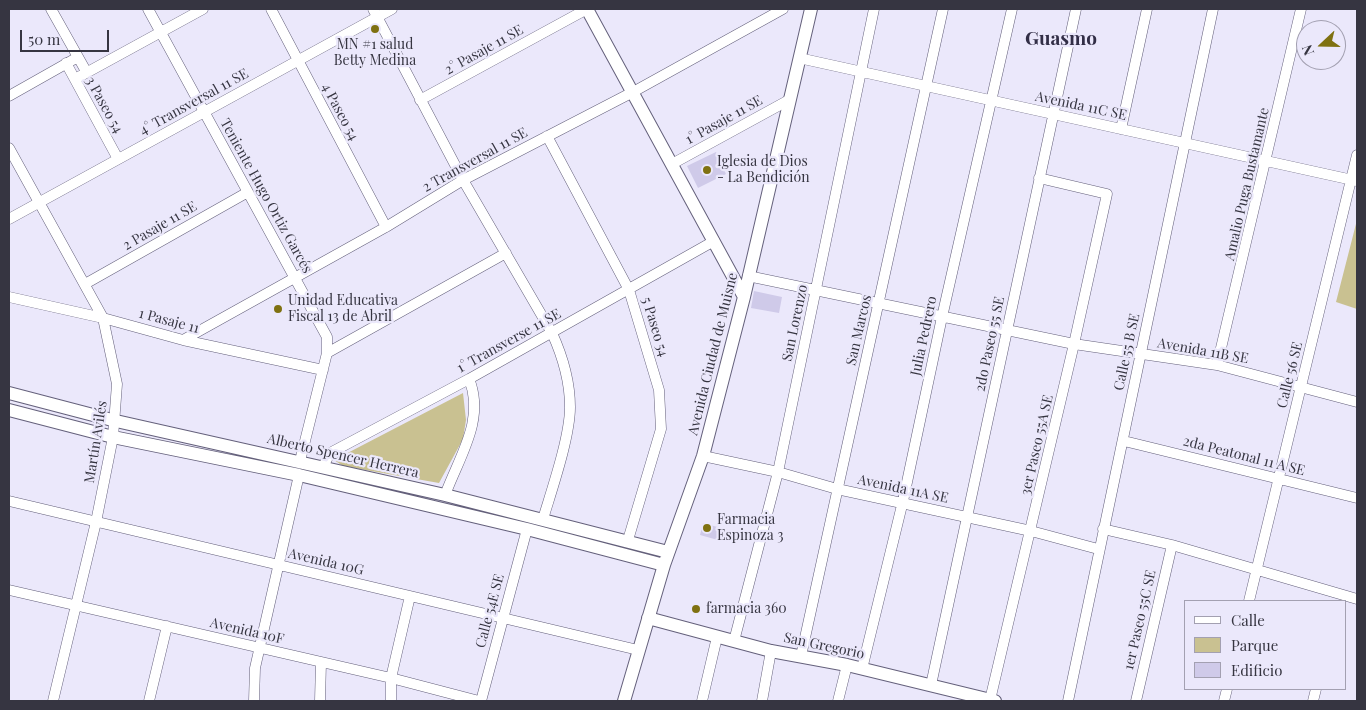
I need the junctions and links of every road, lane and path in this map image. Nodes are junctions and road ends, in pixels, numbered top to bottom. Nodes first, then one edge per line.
1 (52, 9) edge
2 (148, 9) edge
3 (203, 9) edge
4 (271, 9) edge
5 (392, 9) edge
6 (587, 9) edge
7 (783, 9) edge
8 (811, 9) edge
9 (874, 9) edge
10 (944, 9) edge
11 (1012, 9) edge
12 (1076, 9) edge
13 (1147, 9) edge
14 (1214, 9) edge
15 (1302, 9) edge
16 (375, 13) edge
17 (160, 32) junction
18 (78, 57) junction
19 (799, 58) junction
20 (298, 60) junction
21 (66, 63) junction
22 (861, 72) junction
23 (87, 73) junction
24 (75, 79) junction
25 (926, 86) junction
26 (632, 92) junction
27 (9, 96) edge
28 (420, 100) junction
29 (789, 100) junction
30 (992, 100) junction
31 (204, 112) junction
32 (1053, 114) junction
33 (1121, 129) junction
34 (547, 136) junction
35 (1185, 143) junction
36 (9, 148) edge
37 (1357, 155) edge
38 (118, 159) junction
39 (1267, 161) junction
40 (672, 164) junction
41 (1039, 178) junction
42 (463, 180) junction
43 (1355, 180) edge
44 (248, 192) junction
45 (39, 203) junction
46 (9, 219) edge
47 (386, 227) junction
48 (714, 241) junction
49 (506, 253) junction
50 (748, 276) junction
51 (296, 278) junction
52 (85, 284) junction
53 (629, 290) junction
54 (816, 290) junction
55 (9, 297) edge
56 (744, 297) junction
57 (879, 304) junction
58 (942, 317) junction
59 (103, 318) junction
60 (1006, 330) junction
61 (552, 332) junction
62 (183, 340) junction
63 (1074, 344) junction
64 (327, 353) junction
65 (1141, 354) junction
66 (1217, 365) junction
67 (322, 370) junction
68 (468, 380) junction
69 (1301, 386) junction
70 (9, 393) edge
71 (1357, 402) edge
72 (9, 410) edge
73 (116, 420) junction
74 (113, 437) junction
75 (1124, 441) junction
76 (703, 456) junction
77 (300, 461) junction
78 (323, 467) junction
79 (778, 472) junction
80 (299, 475) junction
81 (1279, 479) junction
82 (837, 489) junction
83 (447, 490) dead end
84 (1357, 498) edge
85 (9, 501) edge
86 (903, 501) junction
87 (967, 517) junction
88 (544, 519) junction
89 (96, 522) junction
90 (527, 529) junction
91 (1102, 529) junction
92 (1031, 530) junction
93 (628, 540) junction
94 (1172, 545) junction
95 (1098, 549) junction
96 (666, 559) junction
97 (279, 565) junction
98 (1257, 569) junction
99 (9, 590) edge
100 (410, 596) junction
101 (1337, 598) edge
102 (1357, 599) edge
103 (1249, 600) edge
104 (75, 605) junction
105 (503, 618) junction
106 (648, 618) junction
107 (167, 626) junction
108 (717, 637) junction
109 (734, 641) junction
110 (260, 648) junction
111 (638, 650) junction
112 (771, 651) junction
113 (801, 656) junction
114 (321, 662) junction
115 (847, 665) junction
116 (862, 669) junction
117 (391, 678) junction
118 (931, 685) junction
119 (53, 701) edge
120 (149, 701) edge
121 (254, 701) edge
122 (320, 701) edge
123 (391, 701) edge
124 (480, 701) edge
125 (624, 701) edge
126 (702, 701) edge
127 (762, 701) edge
128 (838, 701) edge
129 (993, 701) edge
130 (1068, 701) edge
131 (1136, 701) edge

1 - 18 street, 3 Paseo 54
2 - 17 street, Teniente Hugo Ortiz Garcés
3 - 17 street
4 - 20 street, 4 Paseo 54
5 - 16 street, 4° Transversal 11 SE
6 - 26 street
6 - 28 street, 2° Pasaje 11 SE
7 - 26 street, 2 Transversal 11 SE
8 - 19 street, Avenida Ciudad de Muisne
9 - 22 street, San Lorenzo
10 - 25 street, San Marcos
11 - 30 street, Julia Pedrero
12 - 32 street, 2do Paseo 55 SE
13 - 33 street
14 - 35 street, Calle 55 B SE
15 - 39 street, Amalio Puga Bustamante
16 - 20 street, 4° Transversal 11 SE
16 - 28 street
17 - 23 street
17 - 31 street, Teniente Hugo Ortiz Garcés
18 - 21 street
18 - 23 street, 3 Paseo 54
19 - 22 street, Avenida 11C SE
19 - 29 street, Avenida Ciudad de Muisne
20 - 31 street, 4° Transversal 11 SE
20 - 47 street, 4 Paseo 54
21 - 24 street, 3 Paseo 54
21 - 27 street
22 - 25 street, Avenida 11C SE
22 - 54 street, San Lorenzo
23 - 24 street
24 - 38 street, 3 Paseo 54
25 - 30 street, Avenida 11C SE
25 - 57 street, San Marcos
26 - 34 street, 2 Transversal 11 SE
26 - 40 street
28 - 42 street
29 - 40 street, 1° Pasaje 11 SE
29 - 50 street, Avenida Ciudad de Muisne
30 - 32 street, Avenida 11C SE
30 - 58 street, Julia Pedrero
31 - 38 street, 4° Transversal 11 SE
31 - 44 street, Teniente Hugo Ortiz Garcés
32 - 33 street, Avenida 11C SE
32 - 41 street, 2do Paseo 55 SE
33 - 35 street, Avenida 11C SE
34 - 42 street, 2 Transversal 11 SE
34 - 53 street, 5 Paseo 54
35 - 39 street, Avenida 11C SE
35 - 65 street, Calle 55 B SE
36 - 45 street, Martín Avilés
37 - 43 street, Calle 56 SE
38 - 45 street, 4° Transversal 11 SE
39 - 43 street, Avenida 11C SE
39 - 66 street, Amalio Puga Bustamante
40 - 48 street
41 - 60 street, 2do Paseo 55 SE
41 - 63 street, 3er Paseo 55A SE
42 - 47 street, 2 Transversal 11 SE
42 - 49 street
43 - 69 street, Calle 56 SE
44 - 51 street, Teniente Hugo Ortiz Garcés
44 - 52 street, 2 Pasaje 11 SE
45 - 46 street, 4° Transversal 11 SE
45 - 52 street, Martín Avilés
47 - 51 street, 2 Transversal 11 SE
48 - 53 street, 1° Transverse 11 SE
48 - 56 street
49 - 61 street
49 - 64 street
50 - 54 street, Avenida 11B SE
50 - 56 street, Avenida Ciudad de Muisne
51 - 62 street, 2 Transversal 11 SE
51 - 64 street, Teniente Hugo Ortiz Garcés
52 - 59 street, Martín Avilés
53 - 61 street, 1° Transverse 11 SE
53 - 93 street, 5 Paseo 54
54 - 57 street, Avenida 11B SE
54 - 79 street, San Lorenzo
55 - 59 street, 1 Pasaje 11
56 - 76 street, Avenida Ciudad de Muisne
57 - 58 street, Avenida 11B SE
57 - 82 street, San Marcos
58 - 60 street, Avenida 11B SE
58 - 86 street, Julia Pedrero
59 - 62 street, 1 Pasaje 11
59 - 73 street, Martín Avilés
60 - 63 street, Avenida 11B SE
60 - 87 street, 2do Paseo 55 SE
61 - 68 street, 1° Transverse 11 SE
61 - 88 street
62 - 67 street, 1 Pasaje 11
63 - 65 street, Avenida 11B SE
63 - 92 street, 3er Paseo 55A SE
64 - 67 street, Teniente Hugo Ortiz Garcés
65 - 66 street, Avenida 11B SE
65 - 75 street, Calle 55 B SE
66 - 69 street, Avenida 11B SE
67 - 77 street, Teniente Hugo Ortiz Garcés
68 - 78 street, 1° Transverse 11 SE
68 - 83 street
69 - 71 street, Avenida 11B SE
69 - 81 street, Calle 56 SE
70 - 73 street, Alberto Spencer Herrera
72 - 74 street, Alberto Spencer Herrera
73 - 74 street, Martín Avilés
73 - 77 street, Alberto Spencer Herrera
74 - 80 street, Alberto Spencer Herrera
74 - 89 street, Martín Avilés
75 - 81 street, 2da Peatonal 11 A SE
75 - 91 street, Calle 55 B SE
76 - 79 street, Avenida 11A SE
76 - 96 street, Avenida Ciudad de Muisne
77 - 78 street, Alberto Spencer Herrera
78 - 88 street, Alberto Spencer Herrera
79 - 82 street, Avenida 11A SE
79 - 109 street, San Lorenzo
80 - 90 street, Alberto Spencer Herrera
80 - 97 street
81 - 84 street, 2da Peatonal 11 A SE
81 - 98 street, Calle 56 SE
82 - 86 street, Avenida 11A SE
82 - 113 street, San Marcos
85 - 89 street, Avenida 10G
86 - 87 street, Avenida 11A SE
86 - 116 street, Julia Pedrero
87 - 92 street, Avenida 11A SE
87 - 118 street, 2do Paseo 55 SE
88 - 93 street, Alberto Spencer Herrera
89 - 97 street, Avenida 10G
89 - 104 street, Martín Avilés
90 - 96 street, Alberto Spencer Herrera
90 - 105 street, Calle 54E SE
91 - 94 street
91 - 95 street, Calle 55 B SE
92 - 95 street, Avenida 11A SE
92 - 129 street, 3er Paseo 55A SE
93 - 96 street, Alberto Spencer Herrera
94 - 98 street
94 - 131 street, 1er Paseo 55C SE
95 - 130 street, Calle 55 B SE
96 - 106 street, Avenida Ciudad de Muisne
97 - 100 street, Avenida 10G
97 - 110 street
98 - 101 street
98 - 103 street, Calle 56 SE
99 - 104 street, Avenida 10F
100 - 105 street, Avenida 10G
100 - 117 street
101 - 102 street
104 - 107 street, Avenida 10F
104 - 119 street, Martín Avilés
105 - 111 street, Avenida 10G
105 - 124 street, Calle 54E SE
106 - 108 street, San Gregorio
106 - 111 street, Avenida Ciudad de Muisne
107 - 110 street, Avenida 10F
107 - 120 street
108 - 109 street, San Gregorio
108 - 126 street
109 - 112 street, San Gregorio
110 - 114 street, Avenida 10F
110 - 121 street
111 - 125 street, Avenida Ciudad de Muisne
112 - 113 street, San Gregorio
112 - 127 street
113 - 115 street, San Gregorio
114 - 117 street, Avenida 10F
114 - 122 street
115 - 116 street, San Gregorio
115 - 128 street
116 - 118 street, San Gregorio
117 - 123 street
117 - 124 street, Avenida 10F
118 - 129 street, San Gregorio

